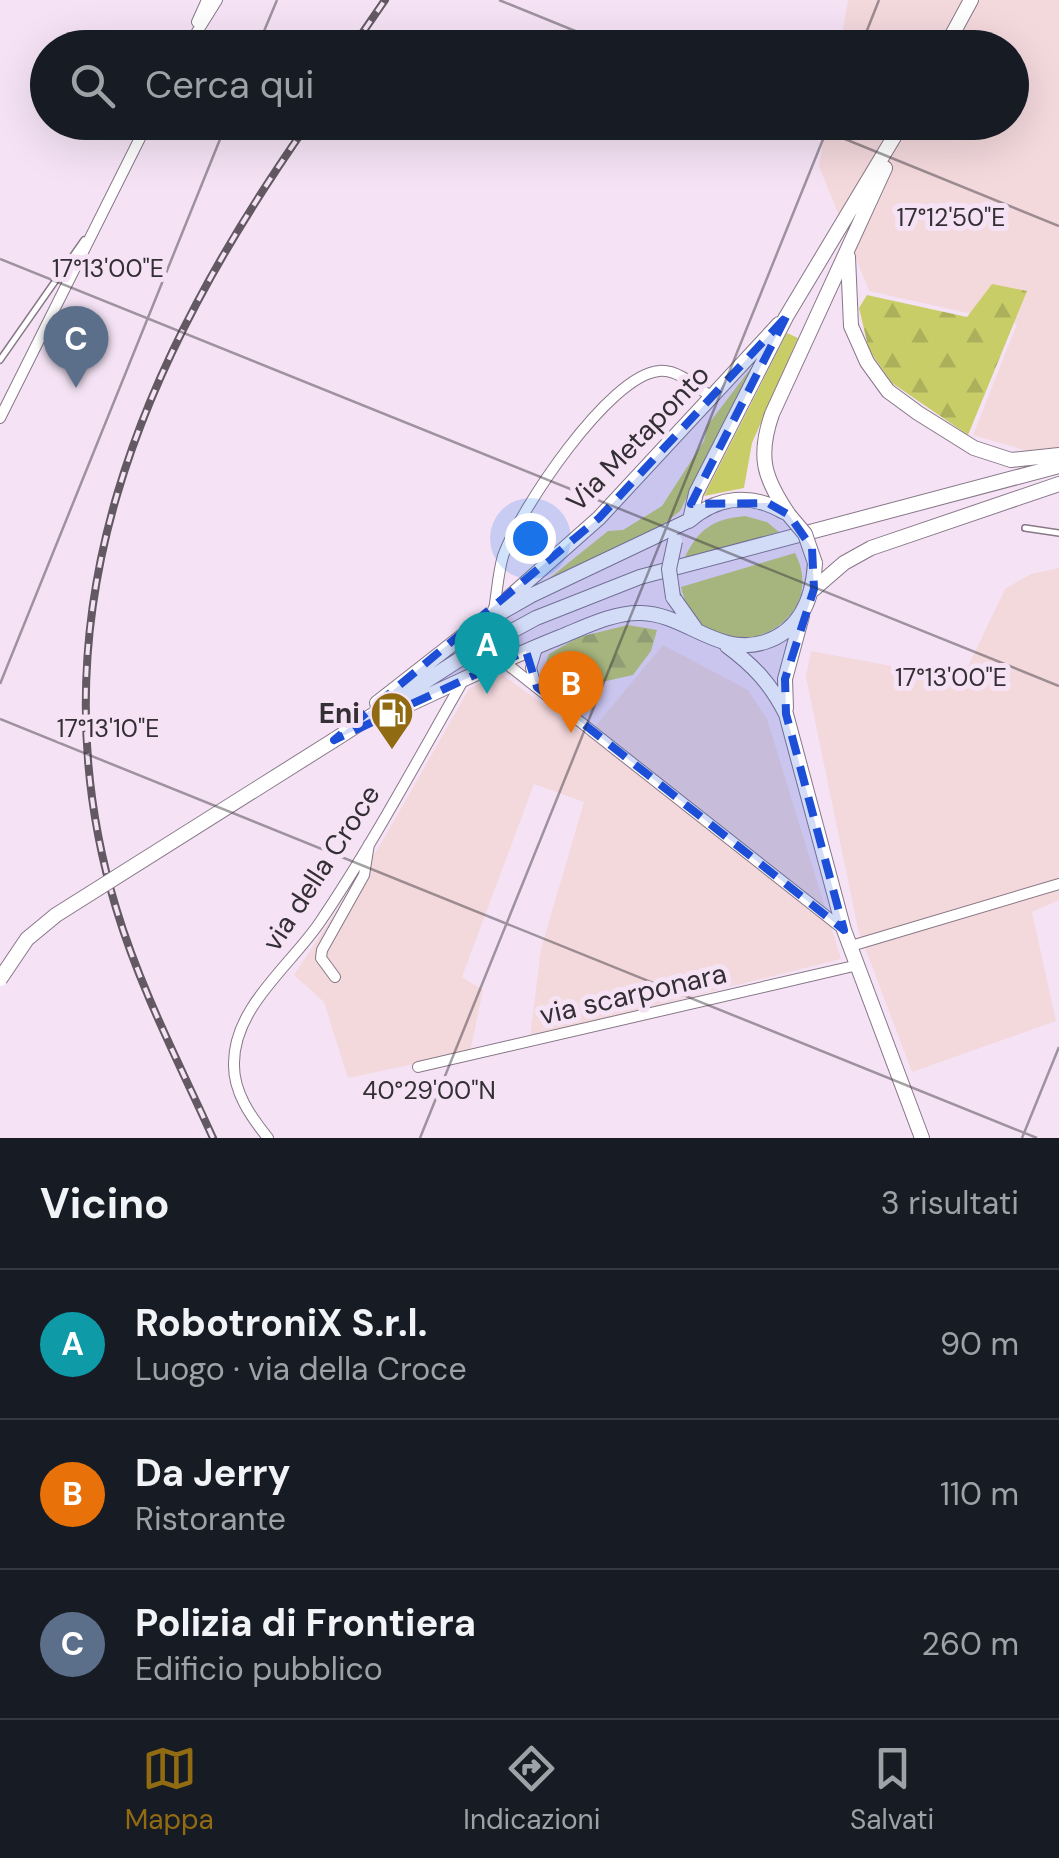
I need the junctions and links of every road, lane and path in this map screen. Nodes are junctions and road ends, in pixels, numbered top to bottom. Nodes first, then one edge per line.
1 (208, 0) edge
2 (218, 0) edge
3 (966, 2) edge
4 (194, 30) edge
5 (198, 30) edge
6 (953, 30) edge
7 (139, 140) edge
8 (893, 140) edge
9 (896, 140) edge
10 (106, 208) junction
11 (848, 252) junction
12 (786, 316) junction
13 (0, 360) edge
14 (713, 398) junction
15 (0, 418) edge
16 (1059, 455) edge
17 (1059, 466) edge
18 (1059, 484) edge
19 (789, 514) junction
20 (690, 520) junction
21 (1025, 528) dead end
22 (1059, 533) edge
23 (814, 589) junction
24 (494, 611) junction
25 (802, 614) junction
26 (474, 628) junction
27 (699, 632) junction
28 (722, 643) junction
29 (538, 645) junction
30 (503, 661) junction
31 (464, 679) junction
32 (536, 687) junction
33 (786, 714) junction
34 (334, 740) junction
35 (370, 837) junction
36 (1059, 884) edge
37 (844, 930) junction
38 (850, 946) junction
39 (858, 965) junction
40 (336, 977) dead end
41 (0, 979) edge
42 (418, 1067) dead end
43 (268, 1138) edge
44 (922, 1138) edge

1 - 4 street
2 - 5 street
3 - 6 main road
7 - 10 street
8 - 12 main road
9 - 11 main road
10 - 13 lane
10 - 15 street
11 - 16 main road
11 - 19 main road
12 - 14 main road, Via Metaponto
12 - 20 main road
14 - 24 main road, Via Metaponto
14 - 24 street
17 - 34 main road
18 - 23 main road
19 - 20 main road
19 - 23 main road, bridge
20 - 26 main road
20 - 27 main road, bridge
21 - 22 lane
23 - 25 main road
24 - 26 main road, Via Metaponto
25 - 28 main road
25 - 33 main road
26 - 34 main road, Via Metaponto
27 - 28 main road
27 - 29 main road
28 - 33 main road
29 - 30 main road
29 - 32 street
30 - 31 main road
30 - 32 street
31 - 34 main road
31 - 35 street, via della Croce
32 - 37 street
33 - 37 main road
34 - 41 main road, bridge
35 - 40 street
35 - 43 street, via della Croce
36 - 38 street
37 - 38 main road
38 - 39 main road
39 - 42 street, via scarponara
39 - 44 main road

